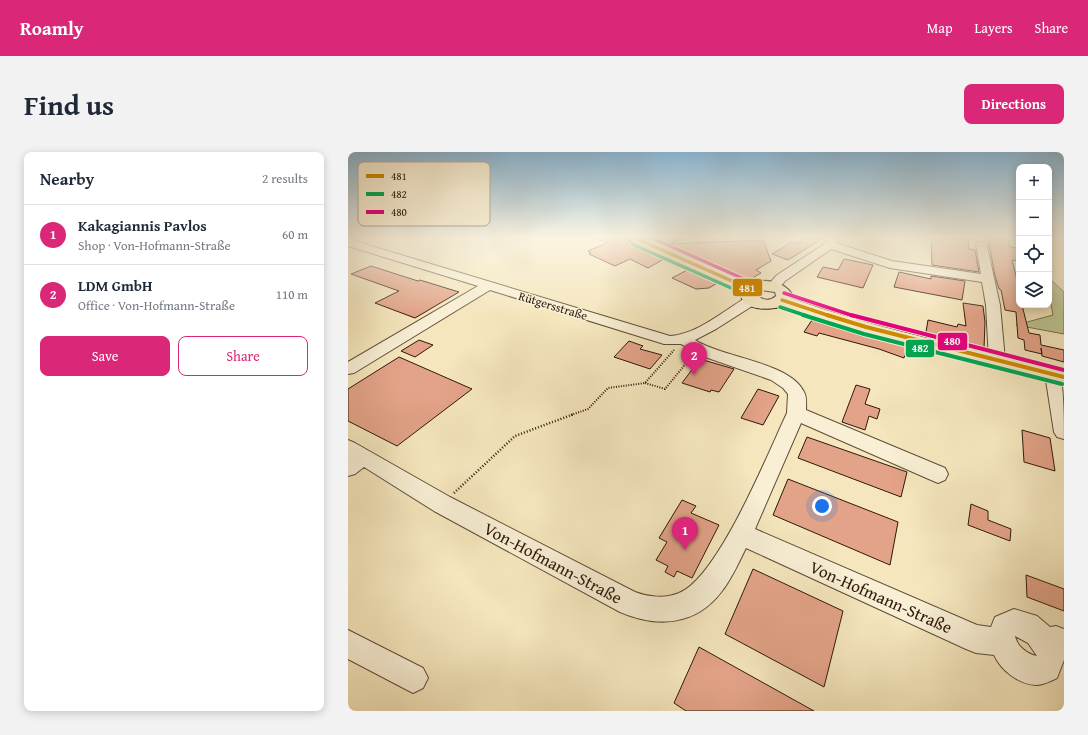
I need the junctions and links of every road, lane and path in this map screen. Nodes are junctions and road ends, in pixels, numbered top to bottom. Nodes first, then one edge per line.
1 (418, 264) edge
2 (689, 264) edge
3 (801, 264) edge
4 (891, 264) edge
5 (985, 264) edge
6 (988, 279) junction
7 (487, 286) junction
8 (778, 293) junction
9 (751, 294) junction
10 (692, 344) junction
11 (997, 360) junction
12 (348, 369) edge
13 (1059, 375) edge
14 (645, 382) junction
15 (796, 413) junction
16 (1064, 432) edge
17 (353, 458) edge
18 (938, 474) dead end
19 (442, 504) junction
20 (741, 534) junction
21 (1054, 642) edge
22 (348, 644) edge
23 (413, 678) dead end

1 - 7 street, Rütgersstraße
2 - 9 main road
3 - 8 street
4 - 6 street
5 - 6 street
6 - 11 street
7 - 10 street, Rütgersstraße
7 - 12 street
8 - 9 main road
8 - 11 main road
9 - 10 street
10 - 14 path
10 - 14 path
10 - 15 street, Von-Hofmann-Straße
11 - 13 main road
13 - 16 street
14 - 19 path
15 - 18 street
15 - 20 street, Von-Hofmann-Straße
17 - 19 street, Von-Hofmann-Straße
19 - 20 street, Von-Hofmann-Straße
20 - 21 street, Von-Hofmann-Straße
22 - 23 street

